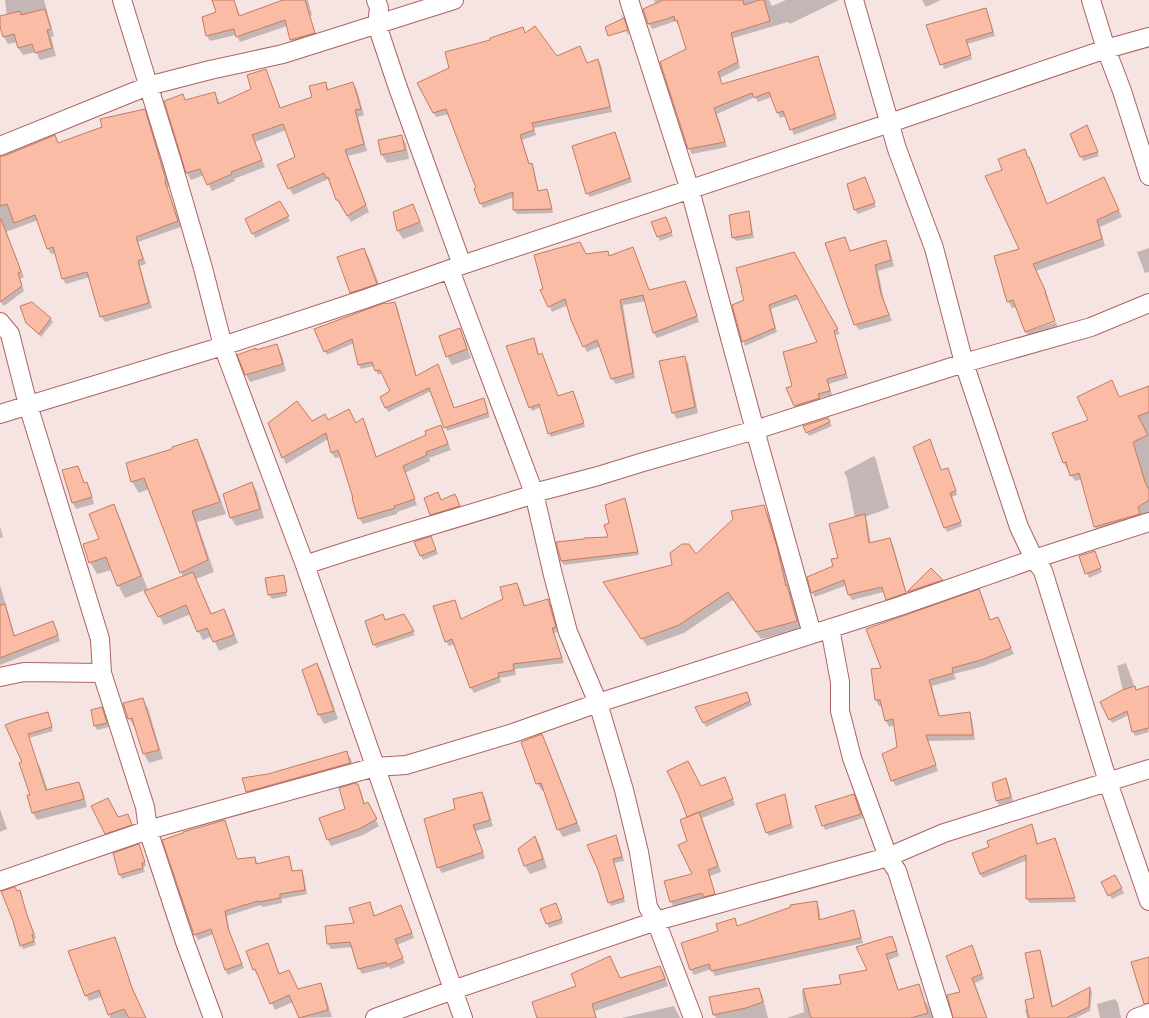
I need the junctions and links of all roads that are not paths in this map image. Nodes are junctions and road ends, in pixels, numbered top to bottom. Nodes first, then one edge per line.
1 (122, 0) edge
2 (376, 0) edge
3 (454, 0) edge
4 (629, 0) edge
5 (854, 0) edge
6 (1091, 0) edge
7 (377, 25) junction
8 (1149, 37) edge
9 (1106, 49) junction
10 (148, 86) junction
11 (890, 123) junction
12 (0, 146) edge
13 (1149, 176) edge
14 (690, 190) junction
15 (456, 268) junction
16 (1149, 303) edge
17 (0, 322) edge
18 (222, 346) junction
19 (964, 363) junction
20 (28, 405) junction
21 (0, 414) edge
22 (755, 430) junction
23 (534, 493) junction
24 (1149, 522) edge
25 (1034, 559) junction
26 (305, 565) junction
27 (830, 628) junction
28 (812, 634) junction
29 (102, 673) junction
30 (0, 677) edge
31 (598, 703) junction
32 (375, 767) junction
33 (1149, 769) edge
34 (1108, 782) junction
35 (148, 830) junction
36 (888, 857) junction
37 (0, 881) edge
38 (1149, 901) edge
39 (656, 921) junction
40 (453, 990) junction
41 (1149, 1014) edge
42 (213, 1018) edge
43 (374, 1018) edge
44 (462, 1018) edge
45 (693, 1018) edge
46 (943, 1018) edge
47 (1136, 1018) edge

1 - 10 street
2 - 7 street
3 - 7 street
4 - 14 street
5 - 11 street
6 - 9 street
7 - 10 street
7 - 15 street
8 - 9 street
9 - 11 street
9 - 13 street
10 - 12 street
10 - 18 street
11 - 14 street
11 - 19 street
14 - 15 street
14 - 22 street
15 - 18 street
15 - 23 street
16 - 19 street
17 - 20 street
18 - 20 street
18 - 26 street
19 - 22 street
19 - 25 street
20 - 21 street
20 - 29 street
22 - 23 street
22 - 28 street
23 - 26 street
23 - 31 street
24 - 25 street
25 - 27 street
25 - 34 street
26 - 32 street
27 - 28 street
27 - 36 street
28 - 31 street
29 - 30 street
29 - 35 street
31 - 32 street
31 - 39 street
32 - 35 street
32 - 40 street
33 - 34 street
34 - 36 street
34 - 38 street
35 - 37 street
35 - 42 street
36 - 39 street
36 - 46 street
39 - 40 street
39 - 45 street
40 - 43 street
40 - 44 street
41 - 47 street

